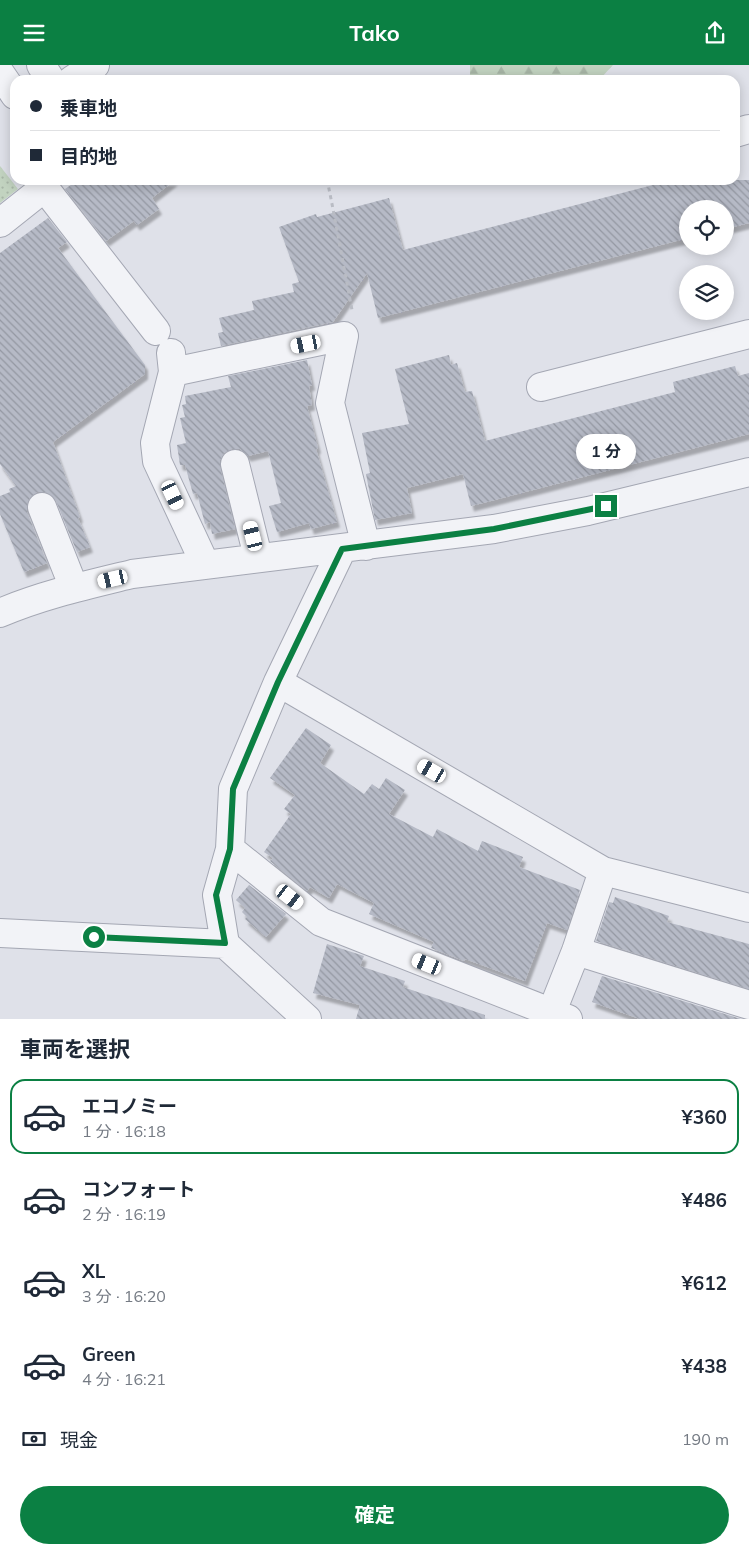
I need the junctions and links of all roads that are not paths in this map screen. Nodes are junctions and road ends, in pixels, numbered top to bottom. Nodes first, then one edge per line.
1 (95, 65) edge
2 (0, 73) edge
3 (80, 75) edge
4 (10, 88) edge
5 (42, 185) edge
6 (44, 185) edge
7 (0, 223) edge
8 (749, 334) edge
9 (167, 352) junction
10 (541, 387) dead end
11 (235, 464) dead end
12 (749, 473) edge
13 (42, 507) dead end
14 (354, 547) junction
15 (258, 557) junction
16 (205, 564) junction
17 (74, 588) junction
18 (0, 613) edge
19 (278, 682) junction
20 (230, 849) junction
21 (603, 871) junction
22 (749, 908) edge
23 (0, 933) edge
24 (225, 943) junction
25 (576, 951) junction
26 (749, 1005) edge
27 (556, 1017) edge
28 (307, 1019) edge

1 - 3 street
2 - 4 street
5 - 7 street
6 - 9 street
8 - 10 street
9 - 14 street
9 - 16 street
11 - 15 street
12 - 14 street
13 - 17 street
14 - 15 street
14 - 19 street
15 - 16 street
16 - 17 street
17 - 18 street
19 - 20 street
19 - 21 street
20 - 24 street
20 - 27 street
21 - 22 street
21 - 25 street
23 - 24 street
24 - 28 street
25 - 26 street
25 - 27 street

